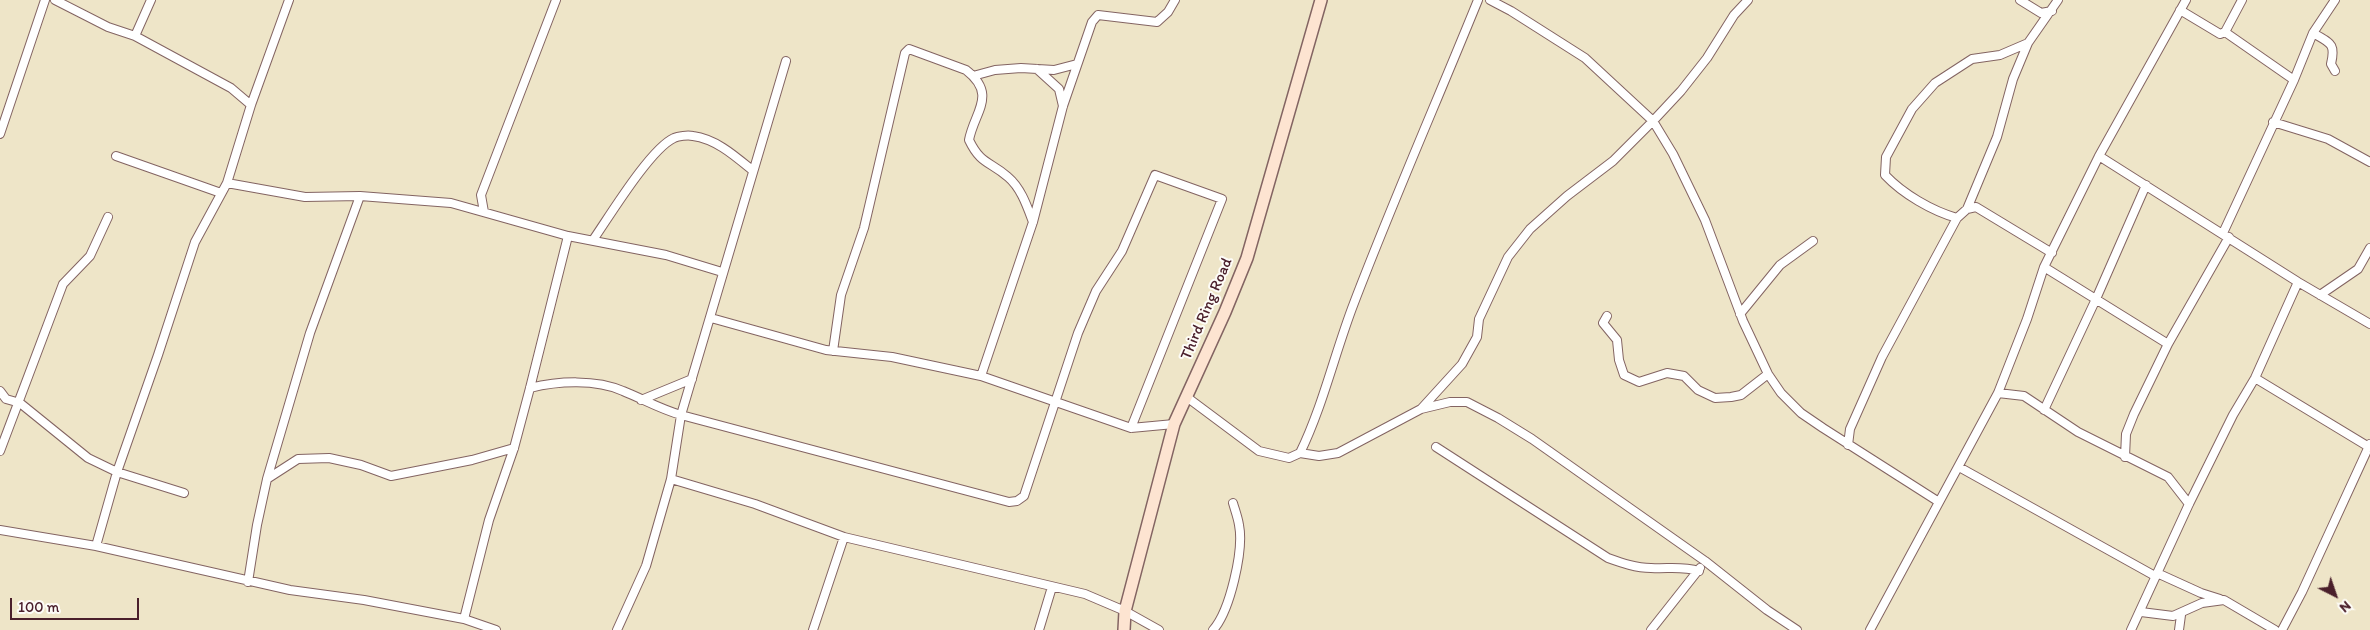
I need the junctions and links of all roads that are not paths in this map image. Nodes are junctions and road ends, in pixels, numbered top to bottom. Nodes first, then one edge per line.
1 (45, 0) edge
2 (55, 0) edge
3 (151, 0) edge
4 (289, 0) edge
5 (556, 0) edge
6 (1175, 0) edge
7 (1321, 0) edge
8 (1478, 0) edge
9 (1490, 0) edge
10 (1748, 0) edge
11 (2020, 0) edge
12 (2058, 0) edge
13 (2186, 0) edge
14 (2242, 0) edge
15 (2335, 0) edge
16 (2180, 10) junction
17 (2052, 11) junction
18 (2225, 32) junction
19 (2313, 33) junction
20 (135, 36) junction
21 (2028, 43) junction
22 (786, 61) dead end
23 (1078, 64) junction
24 (1036, 69) junction
25 (2335, 71) dead end
26 (973, 76) junction
27 (2294, 80) junction
28 (251, 105) junction
29 (1063, 106) junction
30 (1653, 121) junction
31 (2273, 122) junction
32 (0, 134) edge
33 (116, 156) dead end
34 (2099, 156) junction
35 (2370, 162) edge
36 (752, 170) junction
37 (227, 183) junction
38 (2146, 185) junction
39 (221, 193) junction
40 (360, 196) junction
41 (1967, 209) junction
42 (484, 212) junction
43 (108, 217) dead end
44 (1958, 218) junction
45 (1033, 222) junction
46 (2226, 235) junction
47 (568, 236) junction
48 (593, 240) junction
49 (1813, 241) dead end
50 (2370, 248) edge
51 (2052, 253) junction
52 (2044, 267) junction
53 (722, 272) junction
54 (2298, 282) junction
55 (2320, 295) junction
56 (2096, 299) junction
57 (1740, 314) junction
58 (1607, 316) dead end
59 (711, 318) junction
60 (2370, 324) edge
61 (2168, 344) junction
62 (833, 351) junction
63 (1768, 374) junction
64 (981, 376) junction
65 (2254, 378) junction
66 (692, 379) junction
67 (530, 388) junction
68 (0, 392) edge
69 (1998, 393) junction
70 (1188, 398) junction
71 (641, 400) junction
72 (20, 402) junction
73 (1056, 402) junction
74 (1421, 408) junction
75 (2044, 410) junction
76 (681, 415) junction
77 (1174, 424) junction
78 (1131, 428) junction
79 (1848, 445) junction
80 (2369, 445) edge
81 (1436, 447) dead end
82 (514, 448) junction
83 (0, 451) edge
84 (1300, 453) junction
85 (2125, 457) junction
86 (1959, 467) junction
87 (117, 472) junction
88 (267, 479) junction
89 (671, 479) junction
90 (184, 493) dead end
91 (1939, 502) junction
92 (1233, 503) dead end
93 (2189, 504) junction
94 (0, 530) edge
95 (844, 537) junction
96 (96, 546) junction
97 (1705, 560) junction
98 (1698, 570) junction
99 (2156, 575) junction
100 (248, 582) junction
101 (1052, 587) junction
102 (2224, 600) junction
103 (1125, 611) junction
104 (2141, 612) junction
105 (2181, 615) junction
106 (464, 619) junction
107 (496, 630) edge
108 (617, 630) edge
109 (813, 630) edge
110 (1039, 630) edge
111 (1124, 630) edge
112 (1160, 630) edge
113 (1213, 630) edge
114 (1651, 630) edge
115 (1797, 630) edge
116 (1870, 630) edge
117 (2131, 630) edge
118 (2179, 630) edge
119 (2275, 630) edge
120 (2282, 630) edge

1 - 32 street
2 - 20 street
3 - 20 street
4 - 28 street
5 - 42 street
6 - 23 street
7 - 70 street, Third Ring Road
8 - 84 street
9 - 30 street
10 - 30 street
11 - 17 street
12 - 17 street
13 - 16 street
14 - 18 street
15 - 19 street
16 - 18 street
16 - 34 street
17 - 21 street
18 - 27 street
19 - 25 street
19 - 27 street
20 - 28 street
21 - 41 street
21 - 44 street
22 - 36 street
23 - 24 street
23 - 29 street
24 - 26 street
24 - 29 street
26 - 45 street
26 - 62 street
27 - 31 street
28 - 37 street
29 - 45 street
30 - 57 street
30 - 74 street
31 - 35 street
31 - 46 street
33 - 39 street
34 - 38 street
34 - 51 street
36 - 48 street
36 - 53 street
37 - 39 street
37 - 40 street
38 - 46 street
38 - 56 street
39 - 87 street
40 - 42 street
40 - 88 street
41 - 44 street
41 - 51 street
42 - 47 street
43 - 72 street
44 - 79 street
45 - 64 street
46 - 54 street
46 - 61 street
47 - 48 street
47 - 67 street
48 - 53 street
49 - 57 street
50 - 55 street
51 - 52 street
52 - 56 street
52 - 69 street
53 - 59 street
54 - 55 street
54 - 65 street
55 - 60 street
56 - 61 street
56 - 75 street
57 - 63 street
58 - 63 street
59 - 62 street
59 - 66 street
61 - 85 street
62 - 64 street
63 - 79 street
64 - 73 street
65 - 80 street
65 - 93 street
66 - 71 street
66 - 76 street
67 - 71 street
67 - 82 street
68 - 72 street
69 - 75 street
69 - 86 street
70 - 77 street, Third Ring Road
70 - 84 street
71 - 76 street
72 - 83 street
72 - 87 street
73 - 76 street
73 - 78 street
73 - 78 street
74 - 84 street
74 - 97 street
75 - 85 street
76 - 89 street
77 - 78 street
77 - 103 street, Third Ring Road
79 - 91 street
80 - 120 street
81 - 98 street
82 - 88 street
82 - 106 street
85 - 93 street
86 - 91 street
86 - 99 street
87 - 90 street
87 - 96 street
88 - 100 street
89 - 95 street
89 - 108 street
91 - 116 street
92 - 113 street
93 - 99 street
94 - 96 street
95 - 101 street
95 - 109 street
96 - 100 street
97 - 98 street
97 - 115 street
98 - 114 street
99 - 102 street
99 - 104 street
100 - 106 street
101 - 103 street
101 - 110 street
102 - 105 street
102 - 119 street
103 - 111 street, Third Ring Road
103 - 112 street
104 - 105 street
104 - 117 street
105 - 118 street
106 - 107 street

